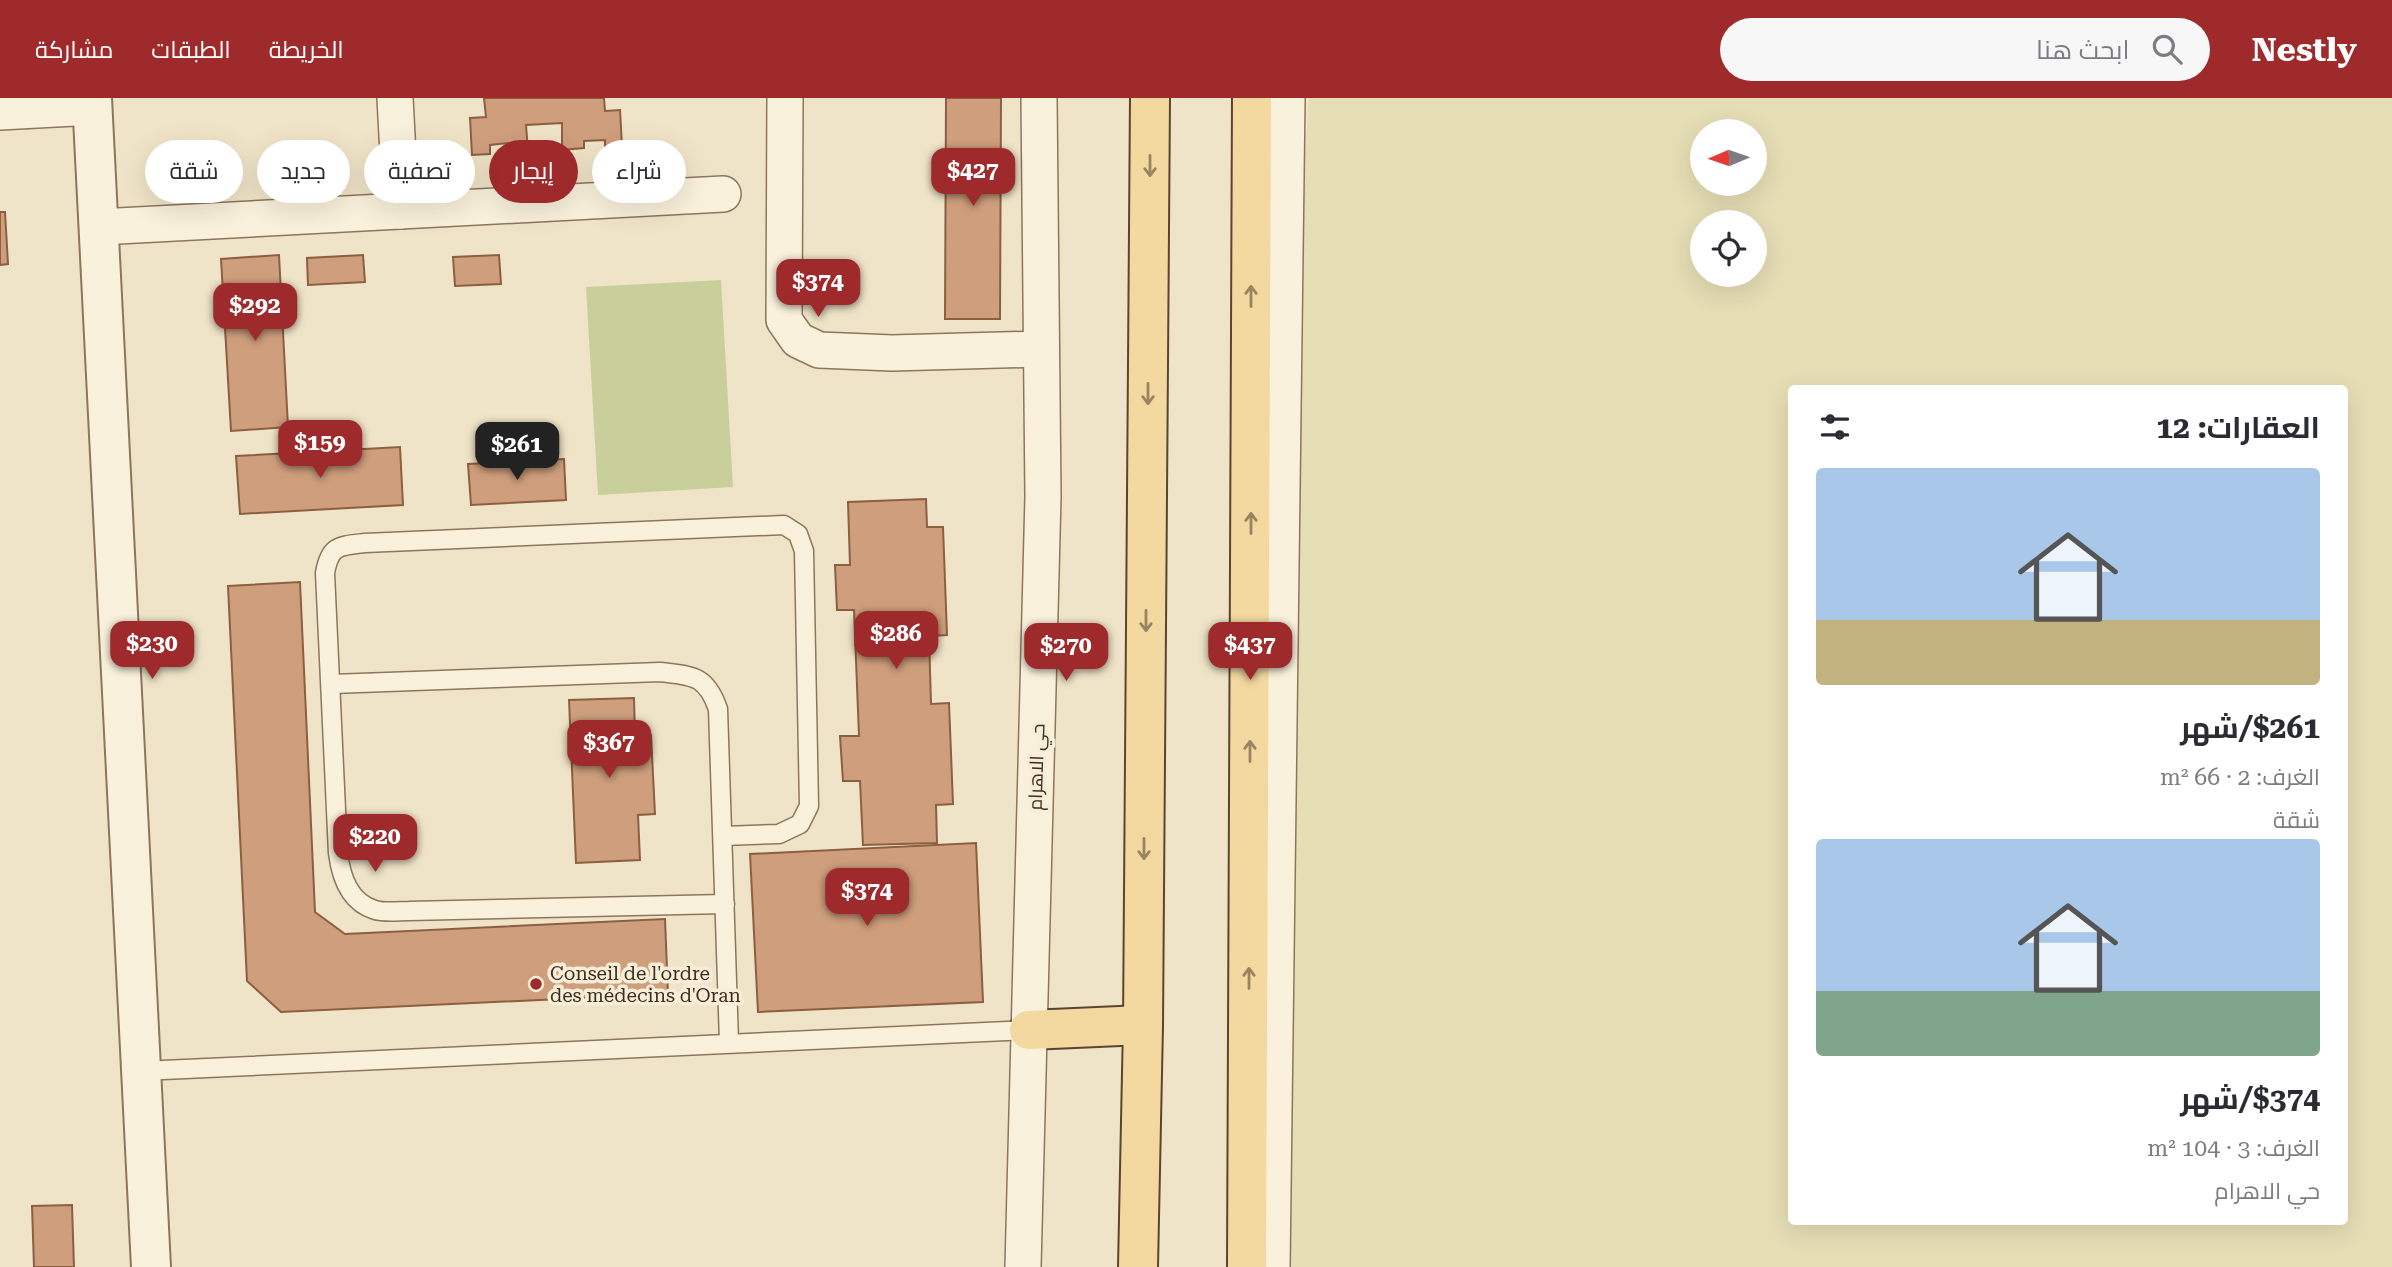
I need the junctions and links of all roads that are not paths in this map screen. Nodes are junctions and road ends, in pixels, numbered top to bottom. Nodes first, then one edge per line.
1 (396, 98) edge
2 (785, 98) edge
3 (1039, 98) edge
4 (1150, 98) edge
5 (1252, 98) edge
6 (1287, 98) edge
7 (92, 103) edge
8 (0, 112) edge
9 (723, 194) dead end
10 (401, 211) junction
11 (99, 227) junction
12 (1041, 349) junction
13 (332, 684) junction
14 (723, 836) junction
15 (725, 904) junction
16 (1143, 1025) junction
17 (1028, 1030) junction
18 (729, 1041) junction
19 (141, 1071) junction
20 (151, 1267) edge
21 (1023, 1267) edge
22 (1138, 1267) edge
23 (1247, 1267) edge
24 (1272, 1267) edge

1 - 10 street
2 - 12 street
3 - 12 street, حي الاهرام
4 -> 16 main road
23 -> 5 main road
6 - 24 street
7 - 8 street
7 - 11 street
9 - 10 street
10 - 11 street
11 - 19 street
12 - 17 street, حي الاهرام
13 - 14 lane
13 - 14 lane
13 - 15 lane
14 - 15 lane
15 - 18 lane
16 - 17 main road
16 - 22 main road
17 - 18 lane
17 - 21 street, حي الاهرام
18 - 19 lane
19 - 20 street

